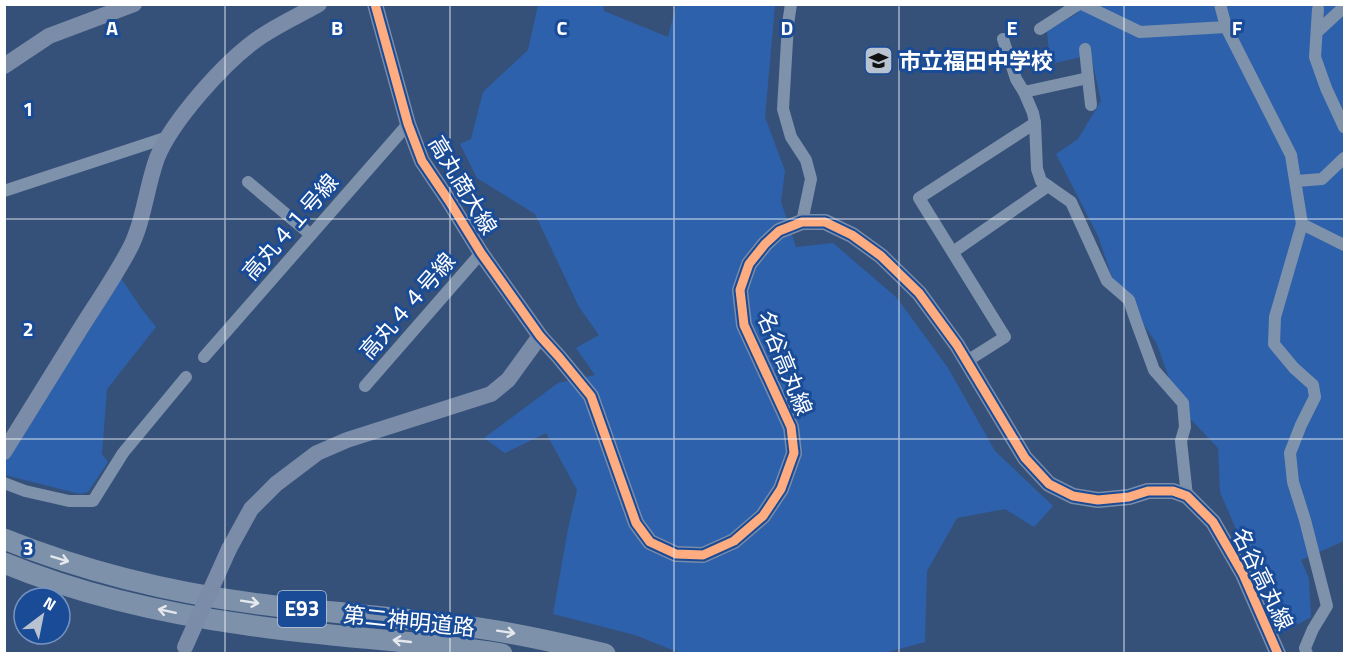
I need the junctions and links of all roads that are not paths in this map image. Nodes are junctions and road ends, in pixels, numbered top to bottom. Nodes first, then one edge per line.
1 (134, 4) edge
2 (319, 4) edge
3 (375, 4) edge
4 (791, 4) edge
5 (1080, 4) edge
6 (1220, 4) edge
7 (1344, 7) edge
8 (1318, 9) dead end
9 (1226, 27) junction
10 (1040, 29) dead end
11 (1317, 32) junction
12 (1003, 39) dead end
13 (1085, 49) dead end
14 (4, 66) edge
15 (1088, 78) junction
16 (1024, 92) junction
17 (1092, 105) dead end
18 (1035, 123) junction
19 (408, 124) junction
20 (1344, 127) edge
21 (168, 137) junction
22 (1344, 158) edge
23 (248, 182) dead end
24 (1296, 182) junction
25 (1048, 186) junction
26 (4, 191) edge
27 (802, 222) junction
28 (1302, 224) junction
29 (311, 235) junction
30 (1344, 245) edge
31 (953, 252) junction
32 (481, 253) junction
33 (540, 336) junction
34 (204, 357) dead end
35 (967, 361) junction
36 (186, 377) dead end
37 (365, 386) dead end
38 (4, 452) edge
39 (4, 483) edge
40 (1187, 496) junction
41 (4, 540) edge
42 (4, 563) edge
43 (183, 650) edge
44 (502, 654) edge
45 (604, 654) edge
46 (1278, 654) edge
47 (1307, 654) edge

1 - 14 street
2 - 21 street
3 - 19 street, 高丸商大線
4 - 27 street
5 - 9 street
5 - 10 street
6 - 9 street
7 - 11 street
8 - 11 street
9 - 24 street
11 - 20 street
12 - 16 street
13 - 15 street
15 - 16 street
15 - 17 street
16 - 18 street
18 - 25 street
18 - 31 street
19 - 29 street, 高丸４１号線
19 - 32 street, 高丸商大線
21 - 26 street
21 - 38 street
22 - 24 street
23 - 29 street
24 - 28 street
25 - 31 street
25 - 40 street
27 - 33 street, 名谷高丸線
27 - 35 street
28 - 30 street
28 - 47 street
29 - 34 street, 高丸４１号線
31 - 35 street
32 - 33 street, 高丸商大線
32 - 37 street, 高丸４４号線
33 - 43 street, bridge
35 - 40 street
36 - 39 street
40 - 46 street, 名谷高丸線
41 -> 45 highway, 第二神明道路 / E93
44 -> 42 highway, 第二神明道路 / E93

